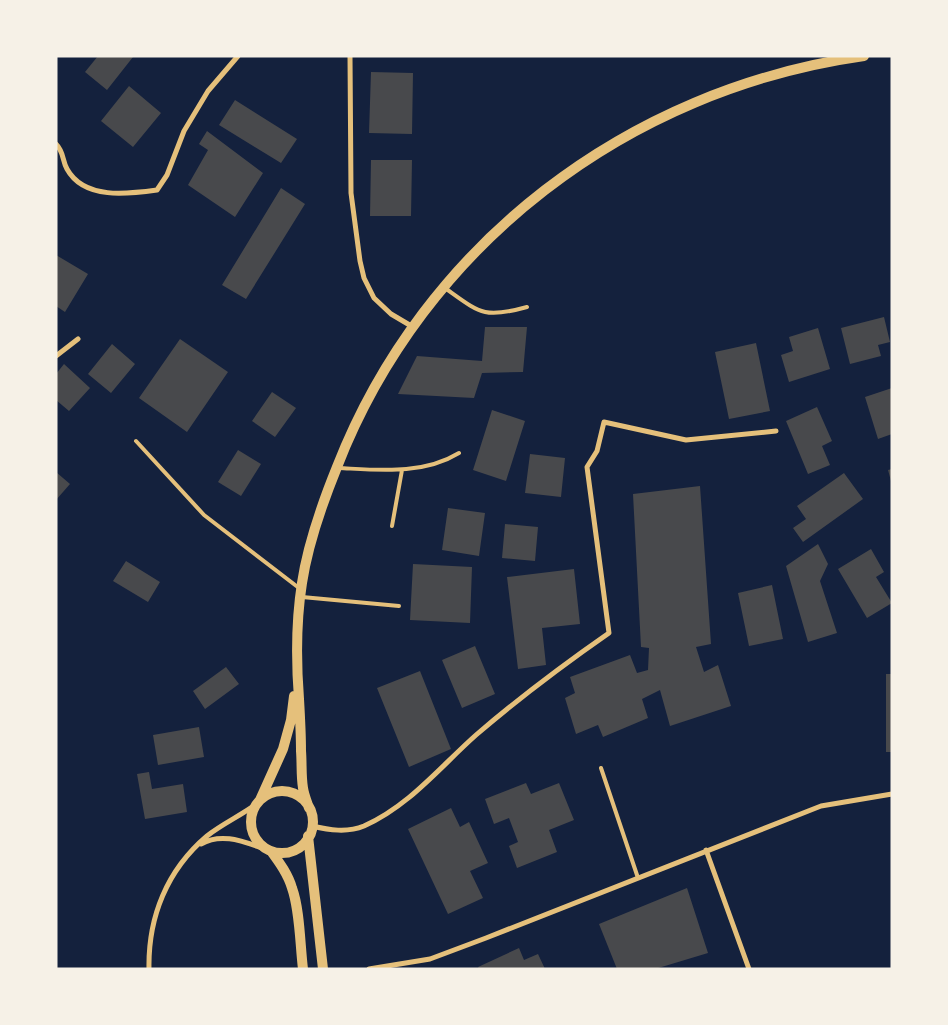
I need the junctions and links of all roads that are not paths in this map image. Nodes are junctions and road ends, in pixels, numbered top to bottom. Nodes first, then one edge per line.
1 (238, 56) edge
2 (350, 56) edge
3 (864, 56) edge
4 (56, 144) edge
5 (444, 287) junction
6 (527, 307) dead end
7 (413, 327) junction
8 (78, 339) dead end
9 (56, 356) edge
10 (776, 431) dead end
11 (136, 441) dead end
12 (459, 453) dead end
13 (336, 468) junction
14 (402, 470) junction
15 (392, 526) dead end
16 (300, 593) junction
17 (400, 606) dead end
18 (297, 673) junction
19 (601, 768) dead end
20 (892, 794) edge
21 (259, 801) junction
22 (309, 808) junction
23 (310, 831) junction
24 (268, 850) junction
25 (706, 850) junction
26 (189, 853) junction
27 (638, 878) junction
28 (149, 969) edge
29 (303, 969) edge
30 (323, 969) edge
31 (369, 969) edge
32 (749, 969) edge

1 - 4 street
2 - 7 street
3 - 5 main road
5 - 6 lane
5 - 7 main road
7 - 13 main road
8 - 9 street
10 - 23 street
11 - 16 lane
12 - 14 lane
13 - 14 lane
13 - 16 main road
14 - 15 lane
16 - 17 lane
16 - 18 main road
18 - 21 main road
18 - 22 main road
19 - 27 lane
20 - 25 street
21 - 22 main road
21 - 24 main road
21 - 26 street
22 - 23 main road
23 - 24 main road
23 - 30 main road
24 - 26 street
24 - 29 main road
25 - 27 street
25 - 32 street
26 - 28 street
27 - 31 street

